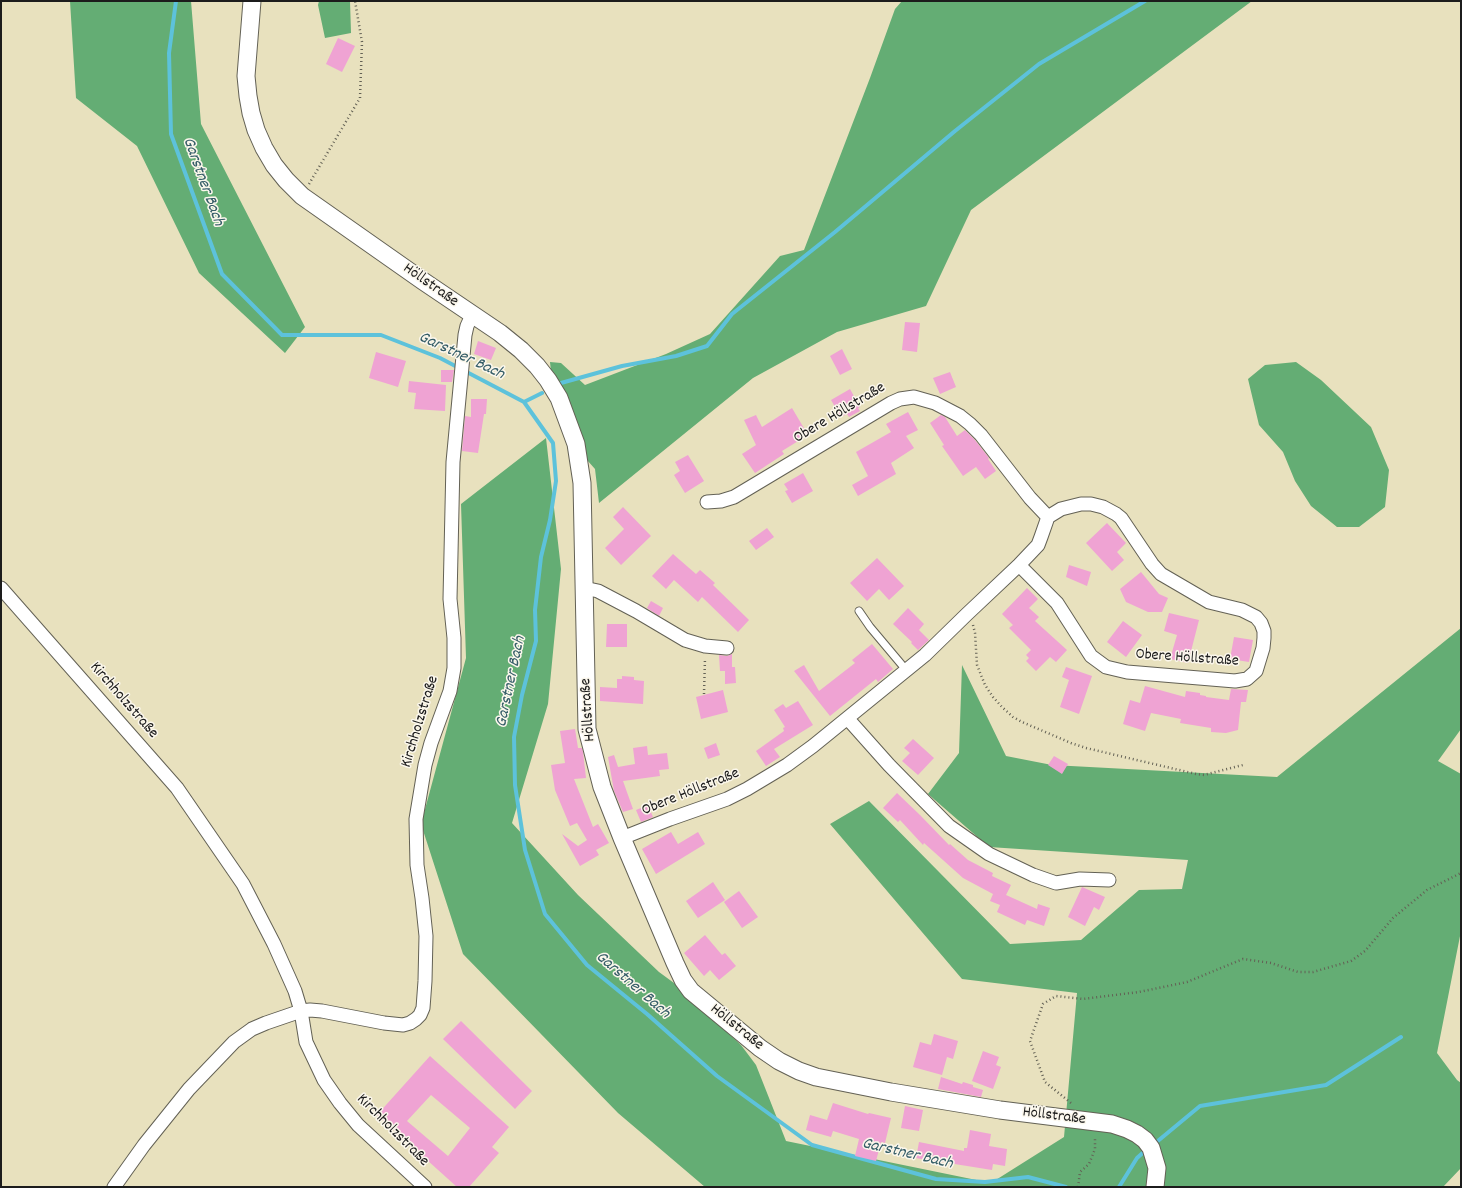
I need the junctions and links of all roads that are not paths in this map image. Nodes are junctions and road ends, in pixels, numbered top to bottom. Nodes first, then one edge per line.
1 (252, 1) edge
2 (472, 315) junction
3 (707, 502) dead end
4 (1048, 517) junction
5 (1019, 565) junction
6 (1, 588) edge
7 (584, 588) junction
8 (859, 611) dead end
9 (727, 648) dead end
10 (907, 671) junction
11 (848, 719) junction
12 (622, 838) junction
13 (1109, 880) dead end
14 (300, 1011) junction
15 (114, 1187) edge
16 (425, 1187) edge
17 (1156, 1187) edge

1 - 2 street, Höllstraße
2 - 7 street, Höllstraße
2 - 14 street, Kirchholzstraße
3 - 4 street, Obere Höllstraße
4 - 5 street, Obere Höllstraße
4 - 5 street, Obere Höllstraße
5 - 10 street, Obere Höllstraße
6 - 14 street, Kirchholzstraße
7 - 9 street
7 - 12 street, Höllstraße
8 - 10 lane
10 - 11 street, Obere Höllstraße
11 - 12 street, Obere Höllstraße
11 - 13 street
12 - 17 street, Höllstraße
14 - 15 street
14 - 16 street, Kirchholzstraße

